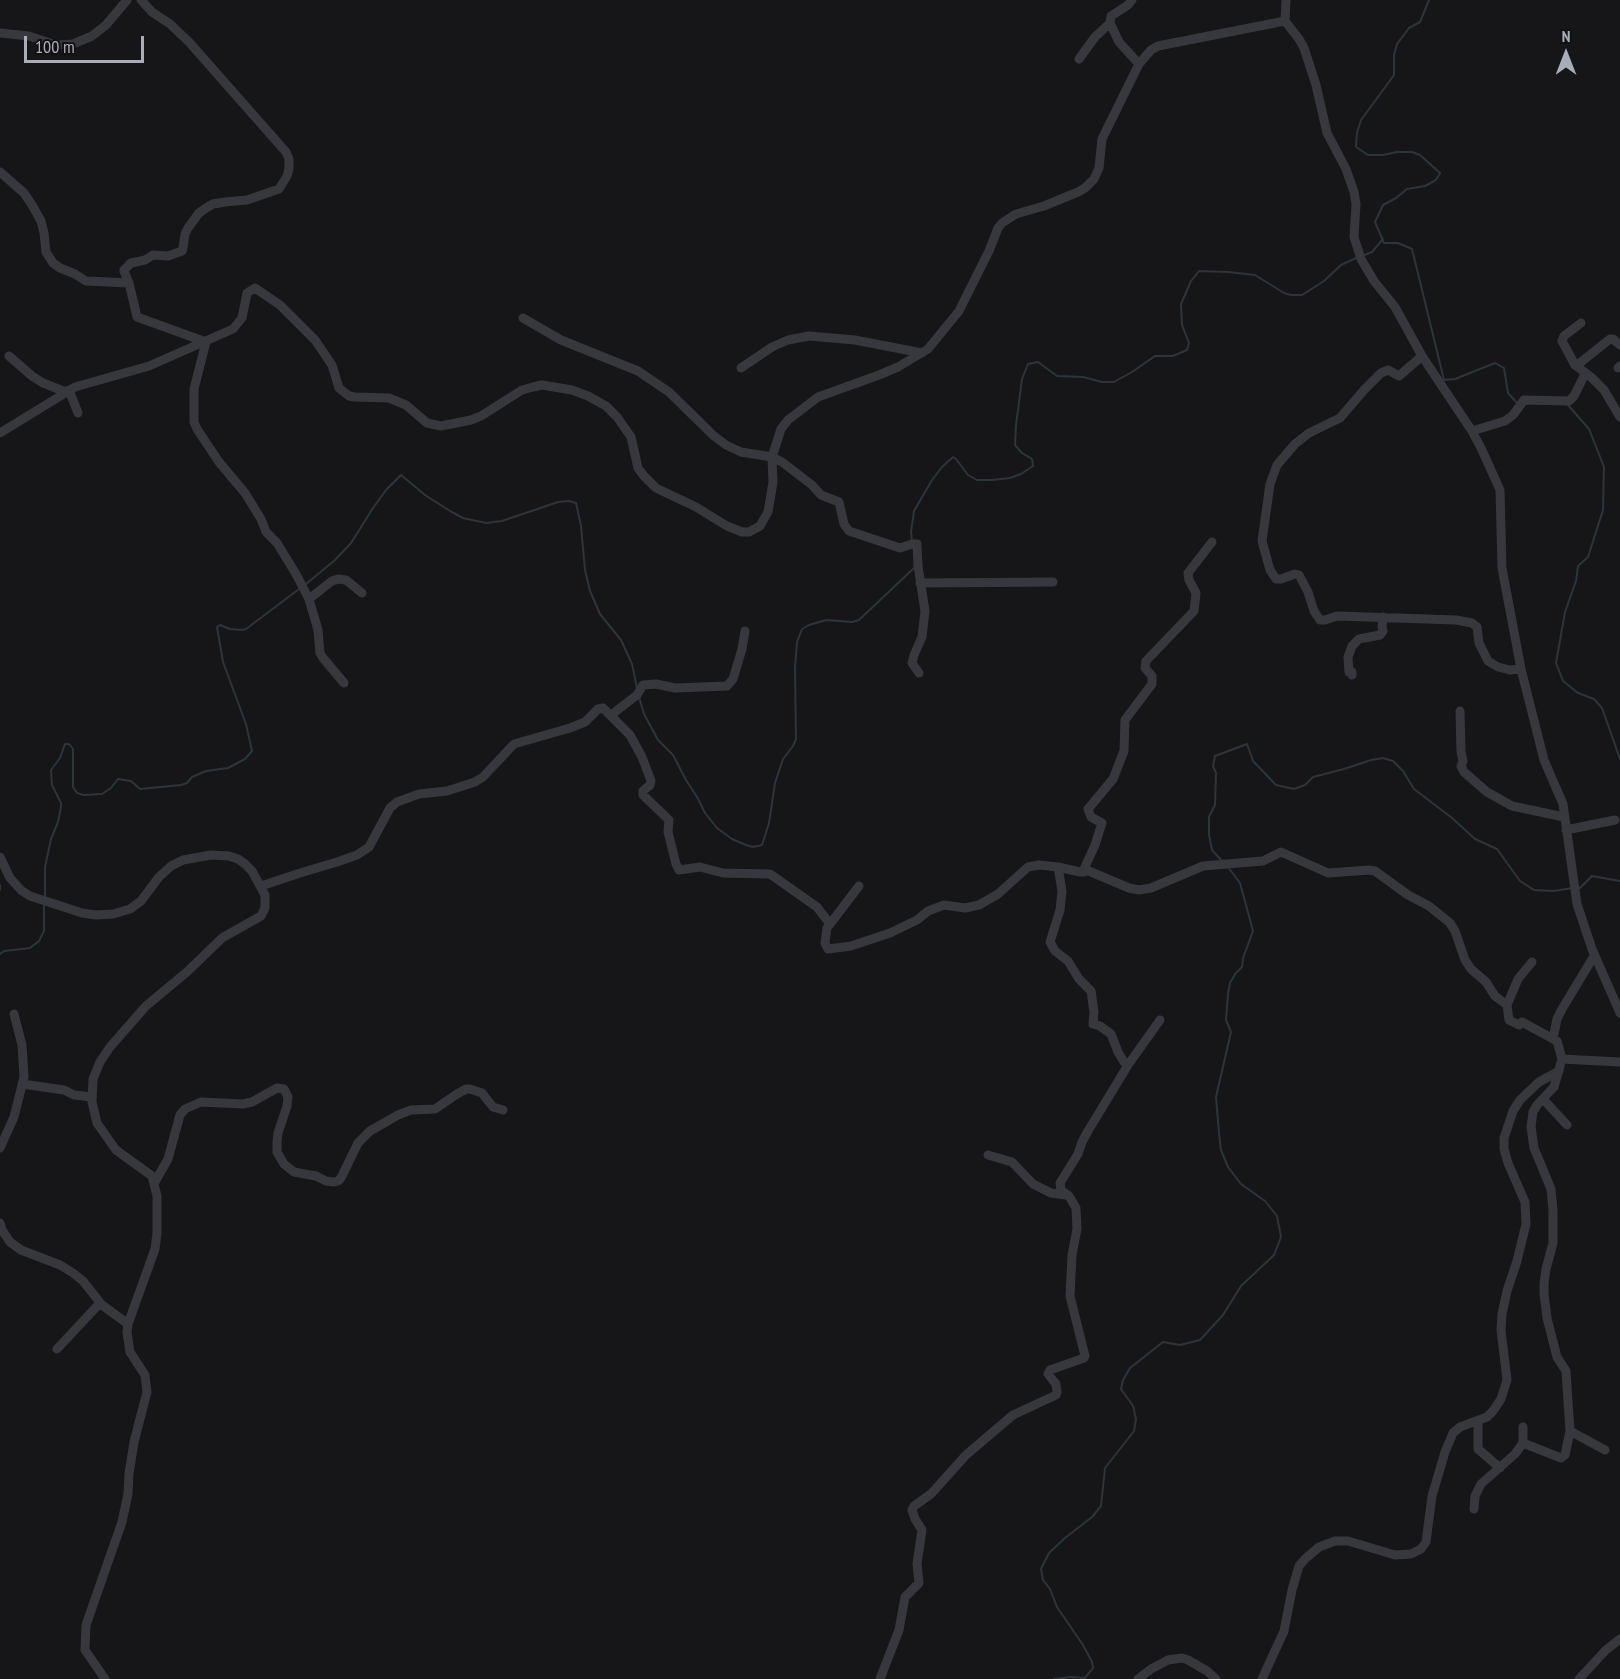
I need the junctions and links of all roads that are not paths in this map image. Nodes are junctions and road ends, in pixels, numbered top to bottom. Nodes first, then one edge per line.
1 (127, 0) edge
2 (141, 0) edge
3 (1132, 0) edge
4 (1286, 0) edge
5 (1285, 21) junction
6 (1110, 23) junction
7 (0, 33) edge
8 (1079, 59) dead end
9 (1139, 64) junction
10 (0, 172) edge
11 (129, 283) junction
12 (523, 318) dead end
13 (1581, 323) dead end
14 (206, 342) junction
15 (1620, 345) edge
16 (922, 353) junction
17 (9, 356) dead end
18 (1422, 356) junction
19 (1576, 366) junction
20 (741, 368) dead end
21 (1585, 374) junction
22 (68, 391) junction
23 (78, 413) dead end
24 (1620, 417) edge
25 (1472, 431) junction
26 (0, 433) edge
27 (772, 457) junction
28 (1212, 542) dead end
29 (1053, 582) dead end
30 (920, 583) junction
31 (362, 593) dead end
32 (309, 599) junction
33 (1383, 617) junction
34 (745, 631) dead end
35 (1521, 669) junction
36 (919, 673) dead end
37 (1352, 675) dead end
38 (344, 683) dead end
39 (1460, 711) dead end
40 (611, 715) junction
41 (1564, 817) junction
42 (1615, 820) dead end
43 (1566, 830) junction
44 (0, 856) edge
45 (1058, 867) junction
46 (1084, 869) junction
47 (5, 879) edge
48 (261, 886) junction
49 (859, 886) dead end
50 (830, 924) junction
51 (1594, 956) junction
52 (1532, 962) dead end
53 (1507, 1005) junction
54 (1620, 1013) edge
55 (14, 1014) dead end
56 (1160, 1020) dead end
57 (1553, 1039) junction
58 (1562, 1059) junction
59 (1620, 1062) edge
60 (1128, 1065) junction
61 (1559, 1071) junction
62 (22, 1084) junction
63 (92, 1097) junction
64 (1543, 1099) junction
65 (503, 1110) dead end
66 (1567, 1125) dead end
67 (0, 1148) edge
68 (988, 1155) dead end
69 (155, 1182) junction
70 (1049, 1192) junction
71 (1069, 1196) junction
72 (1047, 1203) dead end
73 (0, 1223) edge
74 (100, 1303) junction
75 (128, 1324) junction
76 (57, 1349) dead end
77 (1478, 1421) junction
78 (1523, 1427) dead end
79 (1570, 1431) junction
80 (1523, 1443) junction
81 (1605, 1450) dead end
82 (1500, 1467) junction
83 (1474, 1509) dead end
84 (1620, 1639) edge
85 (105, 1679) edge
86 (880, 1679) edge
87 (1138, 1679) edge
88 (1216, 1679) edge
89 (1262, 1679) edge
90 (1579, 1679) edge

1 - 7 street
2 - 11 street
3 - 6 street
4 - 5 street
5 - 9 street
5 - 18 street
6 - 8 street
6 - 9 street
9 - 16 street
10 - 11 street
11 - 14 street
12 - 27 street
13 - 19 street
14 - 22 street
14 - 27 street
14 - 32 street
15 - 19 street
16 - 20 street
16 - 27 street
17 - 22 street
18 - 25 street
18 - 33 street
19 - 21 street
21 - 24 street
21 - 25 street
22 - 23 street
22 - 26 street
25 - 35 street
27 - 30 street
28 - 46 street
29 - 30 street
30 - 36 street
31 - 32 street
32 - 38 street
33 - 35 street
33 - 37 street
34 - 40 street
35 - 41 street
39 - 41 street
40 - 48 street
40 - 50 street
41 - 43 street
42 - 43 street
43 - 51 street
44 - 47 street
45 - 46 street
45 - 50 street
45 - 60 street
46 - 53 street
47 - 48 street
48 - 63 street
49 - 50 street
51 - 54 street
51 - 57 street
52 - 53 street
53 - 57 street
55 - 62 street
56 - 60 street
57 - 58 street
58 - 59 street
58 - 61 street
60 - 71 street
61 - 64 street
61 - 77 street
62 - 63 street
62 - 67 street
63 - 69 street
64 - 66 street
64 - 79 street
65 - 69 street
68 - 70 street
69 - 75 street
70 - 71 street
70 - 72 street
71 - 86 street
73 - 74 street
74 - 75 street
74 - 76 street
75 - 85 street
77 - 82 street
77 - 89 street
78 - 80 street
79 - 80 street
79 - 81 street
80 - 82 street
82 - 83 street
84 - 90 street
87 - 88 street

